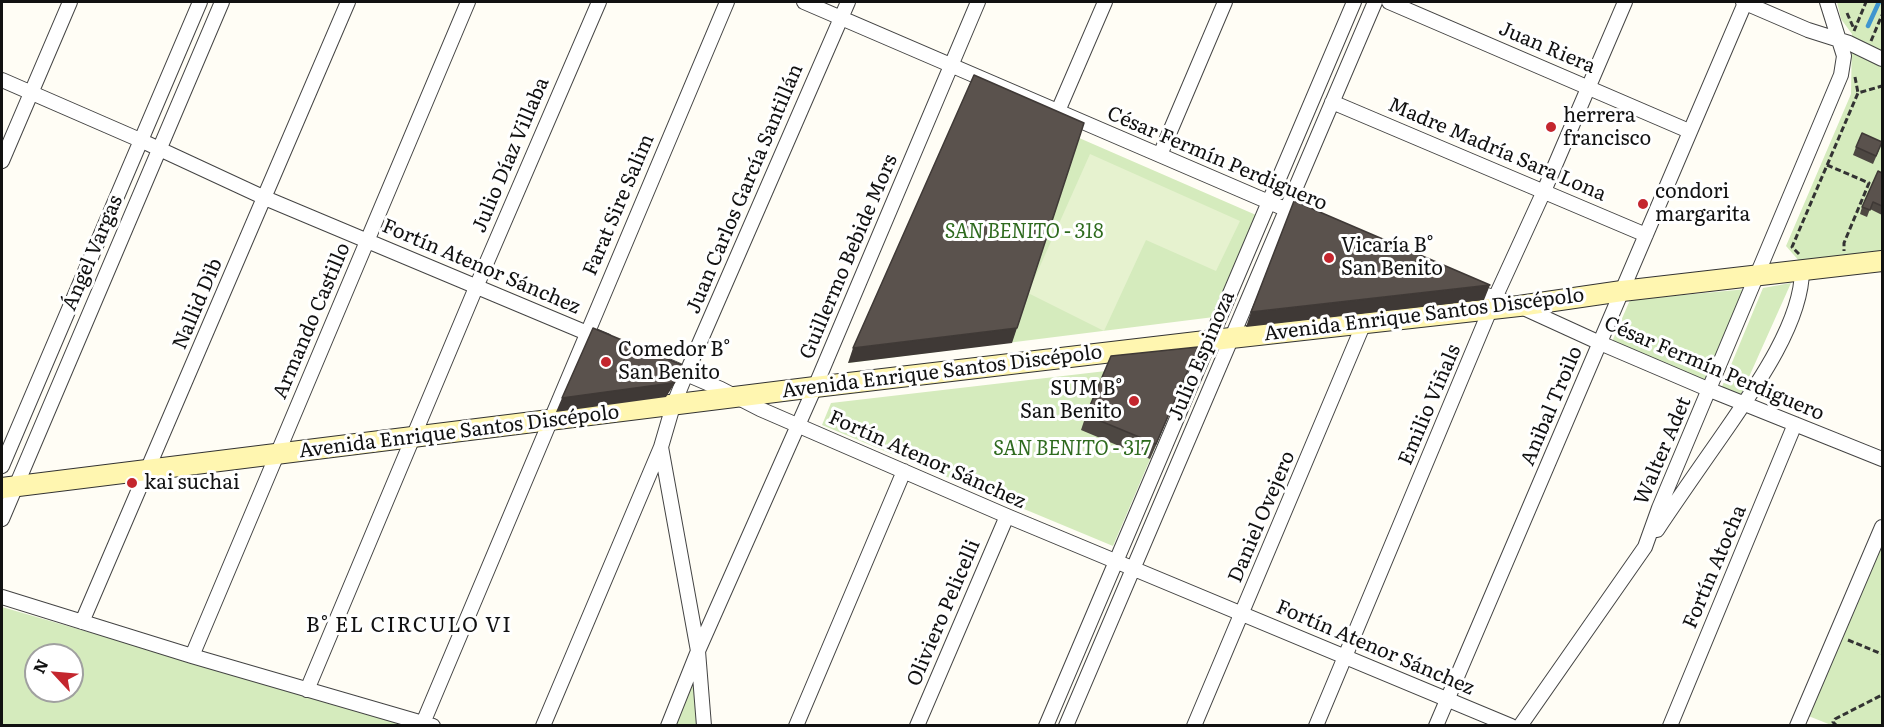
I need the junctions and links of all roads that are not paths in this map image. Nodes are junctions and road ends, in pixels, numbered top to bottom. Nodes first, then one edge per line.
1 (70, 2) edge
2 (200, 2) edge
3 (222, 2) edge
4 (348, 2) edge
5 (468, 2) edge
6 (599, 2) edge
7 (727, 2) edge
8 (804, 2) edge
9 (848, 2) edge
10 (978, 2) edge
11 (1105, 2) edge
12 (1226, 2) edge
13 (1354, 2) edge
14 (1375, 2) edge
15 (1389, 2) edge
16 (1625, 2) edge
17 (1744, 2) edge
18 (1827, 2) edge
19 (841, 18) junction
20 (1839, 39) junction
21 (1881, 52) edge
22 (951, 64) junction
23 (2, 80) edge
24 (1588, 87) junction
25 (31, 93) junction
26 (1332, 102) junction
27 (1058, 111) junction
28 (1689, 131) junction
29 (140, 141) junction
30 (158, 150) junction
31 (1160, 155) junction
32 (2, 161) edge
33 (1544, 191) junction
34 (265, 198) junction
35 (1268, 201) junction
36 (1286, 209) junction
37 (1318, 223) edge
38 (1646, 235) junction
39 (367, 241) junction
40 (1882, 261) edge
41 (1802, 263) junction
42 (1757, 275) junction
43 (477, 285) junction
44 (1458, 285) edge
45 (1622, 291) junction
46 (1494, 303) junction
47 (1519, 306) junction
48 (1364, 323) junction
49 (586, 332) junction
50 (1230, 338) junction
51 (1211, 340) junction
52 (1600, 343) junction
53 (616, 345) edge
54 (646, 357) edge
55 (686, 374) junction
56 (815, 387) junction
57 (1710, 390) junction
58 (737, 397) junction
59 (1744, 404) junction
60 (673, 406) junction
61 (549, 421) junction
62 (1796, 424) junction
63 (798, 425) junction
64 (414, 438) junction
65 (661, 447) junction
66 (277, 454) junction
67 (1882, 459) edge
68 (2, 466) edge
69 (148, 470) junction
70 (904, 471) junction
71 (8, 487) edge
72 (1007, 516) junction
73 (2, 519) edge
74 (1882, 527) edge
75 (1645, 547) junction
76 (1116, 562) junction
77 (1134, 569) junction
78 (2, 597) edge
79 (1243, 613) junction
80 (82, 622) junction
81 (698, 651) junction
82 (192, 656) junction
83 (1345, 658) junction
84 (308, 690) junction
85 (1447, 699) junction
86 (428, 724) edge
87 (1803, 724) edge
88 (543, 726) edge
89 (668, 726) edge
90 (704, 726) edge
91 (796, 726) edge
92 (917, 726) edge
93 (1046, 726) edge
94 (1066, 726) edge
95 (1194, 726) edge
96 (1316, 726) edge
97 (1436, 726) edge
98 (1511, 726) edge
99 (1520, 726) edge
100 (1670, 726) edge

1 - 25 street
2 - 29 street, Ángel Vargas
3 - 30 street, Ángel Vargas
4 - 34 street, Nallid Dib
5 - 39 street, Armando Castillo
6 - 43 street, Julio Díaz Villaba
7 - 49 street, Farat Sire Salim
8 - 19 street, César Fermín Perdiguero
9 - 19 street, Juan Carlos García Santillán
10 - 22 street, Guillermo Bebide Mors
11 - 27 street
12 - 31 street
13 - 35 street, Julio Espinoza
14 - 26 street, Julio Espinoza
15 - 24 street, Juan Riera
16 - 24 street, Emilio Viñals
17 - 20 street
17 - 28 street, Anibal Troilo
18 - 20 street, Walter Adet
19 - 22 street, César Fermín Perdiguero
19 - 55 street, Juan Carlos García Santillán
20 - 21 street
20 - 42 street, Walter Adet
22 - 27 street, César Fermín Perdiguero
22 - 56 street, Guillermo Bebide Mors
23 - 25 street, Fortín Atenor Sánchez
24 - 28 street, Juan Riera
24 - 33 street, Emilio Viñals
25 - 29 street, Fortín Atenor Sánchez
25 - 32 street
26 - 33 street, Madre Madría Sara Lona
26 - 36 street, Julio Espinoza
27 - 31 street, César Fermín Perdiguero
28 - 38 street, Anibal Troilo
29 - 30 street, Fortín Atenor Sánchez
29 - 68 street, Ángel Vargas
30 - 34 street, Fortín Atenor Sánchez
30 - 71 street, Ángel Vargas
31 - 35 street, César Fermín Perdiguero
33 - 38 street, Madre Madría Sara Lona
33 - 46 street, Emilio Viñals
34 - 39 street, Fortín Atenor Sánchez
34 - 69 street, Nallid Dib
35 - 36 street, César Fermín Perdiguero
35 - 51 street, Julio Espinoza
36 - 37 street, César Fermín Perdiguero
36 - 50 street, Julio Espinoza
38 - 45 street, Anibal Troilo
39 - 43 street, Fortín Atenor Sánchez
39 - 66 street, Armando Castillo
40 - 41 main road, Avenida Enrique Santos Discépolo
41 - 42 main road, Avenida Enrique Santos Discépolo
41 - 59 street
42 - 45 main road, Avenida Enrique Santos Discépolo
42 - 57 street, Walter Adet
43 - 49 street, Fortín Atenor Sánchez
43 - 64 street, Julio Díaz Villaba
44 - 46 street
45 - 47 main road, Avenida Enrique Santos Discépolo
45 - 52 street, Anibal Troilo
46 - 47 main road, Avenida Enrique Santos Discépolo
46 - 48 main road, Avenida Enrique Santos Discépolo
46 - 83 street, Emilio Viñals
47 - 52 street, César Fermín Perdiguero
48 - 50 main road, Avenida Enrique Santos Discépolo
48 - 79 street, Daniel Ovejero
49 - 53 street, Fortín Atenor Sánchez
49 - 61 street, Farat Sire Salim
50 - 51 main road, Avenida Enrique Santos Discépolo
50 - 77 street, Julio Espinoza
51 - 56 main road, Avenida Enrique Santos Discépolo
51 - 76 street, Julio Espinoza
52 - 57 street, César Fermín Perdiguero
52 - 85 street, Anibal Troilo
54 - 55 street, Fortín Atenor Sánchez
55 - 58 street, Fortín Atenor Sánchez
55 - 60 street, Juan Carlos García Santillán
56 - 58 main road, Avenida Enrique Santos Discépolo
56 - 63 street, Guillermo Bebide Mors
57 - 59 street, César Fermín Perdiguero
57 - 75 street, Walter Adet
58 - 60 main road, Avenida Enrique Santos Discépolo
58 - 63 street, Fortín Atenor Sánchez
59 - 62 street, César Fermín Perdiguero
59 - 75 street
60 - 61 main road, Avenida Enrique Santos Discépolo
60 - 65 street, Juan Carlos García Santillán
61 - 64 main road, Avenida Enrique Santos Discépolo
61 - 86 street, Farat Sire Salim
62 - 67 street, César Fermín Perdiguero
62 - 100 street, Fortín Atocha
63 - 70 street, Fortín Atenor Sánchez
63 - 81 street, Guillermo Bebide Mors
64 - 66 main road, Avenida Enrique Santos Discépolo
64 - 84 street, Julio Díaz Villaba
65 - 81 street
65 - 88 street, Juan Carlos García Santillán
66 - 69 main road, Avenida Enrique Santos Discépolo
66 - 82 street, Armando Castillo
69 - 71 main road, Avenida Enrique Santos Discépolo
69 - 80 street, Nallid Dib
70 - 72 street, Fortín Atenor Sánchez
70 - 91 street
71 - 73 street, Ángel Vargas
72 - 76 street, Fortín Atenor Sánchez
72 - 92 street, Oliviero Pelicelli
74 - 87 street
75 - 99 street, Walter Adet
76 - 77 street, Fortín Atenor Sánchez
76 - 93 street, Julio Espinoza
77 - 79 street, Fortín Atenor Sánchez
77 - 94 street, Julio Espinoza
78 - 80 street
79 - 83 street, Fortín Atenor Sánchez
79 - 95 street, Daniel Ovejero
80 - 82 street
81 - 89 street, Guillermo Bebide Mors
81 - 90 street
82 - 84 street
83 - 85 street, Fortín Atenor Sánchez
83 - 96 street, Emilio Viñals
84 - 86 street
85 - 97 street, Anibal Troilo
85 - 98 street, Fortín Atenor Sánchez

